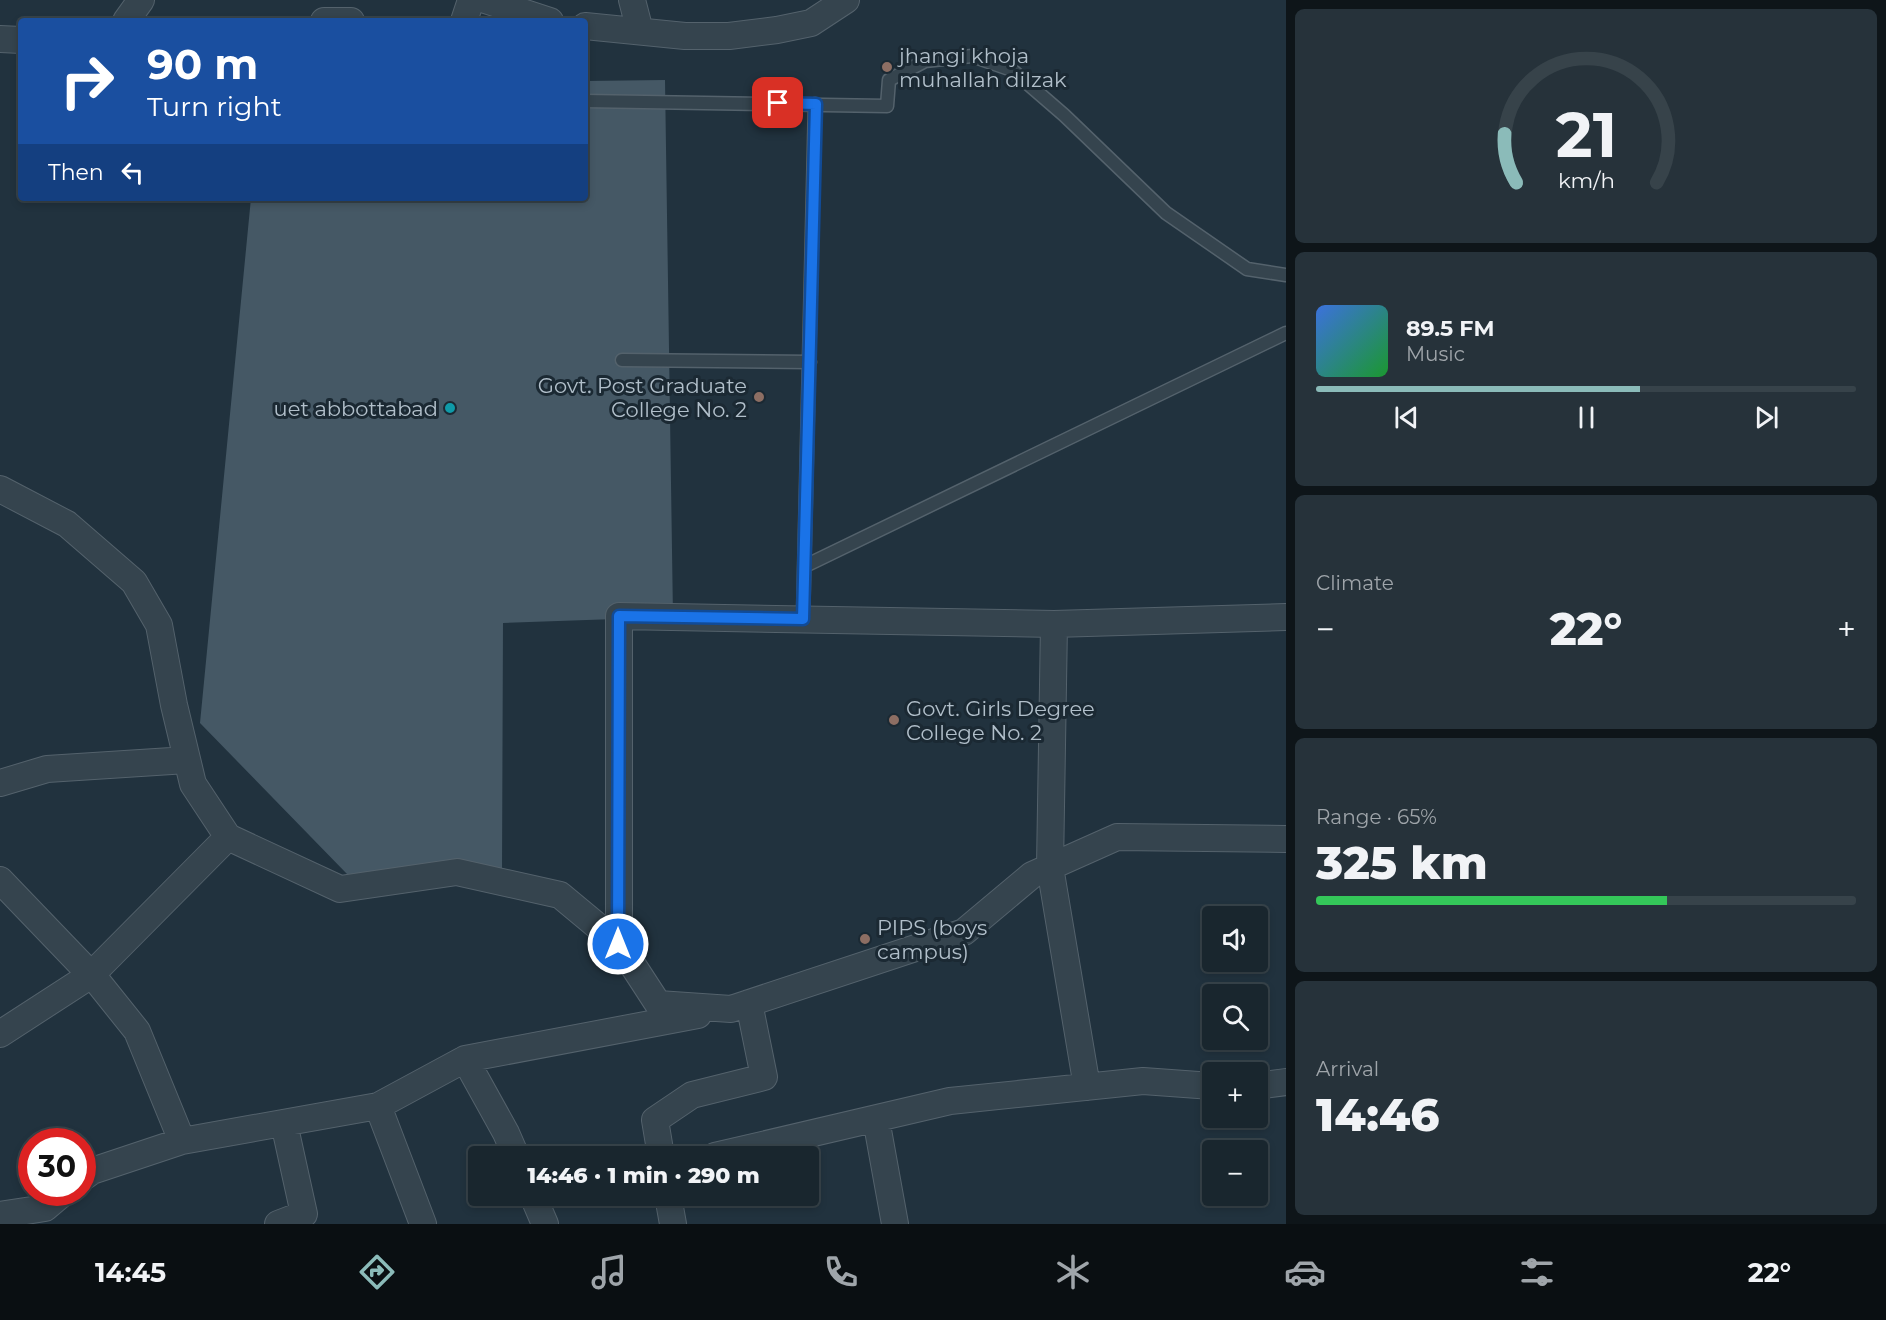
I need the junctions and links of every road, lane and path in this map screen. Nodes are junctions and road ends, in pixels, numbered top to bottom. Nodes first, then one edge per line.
1 (141, 0) edge
2 (471, 0) edge
3 (485, 0) edge
4 (632, 0) edge
5 (846, 0) edge
6 (128, 18) edge
7 (466, 18) edge
8 (541, 18) edge
9 (588, 26) edge
10 (640, 31) junction
11 (0, 39) edge
12 (18, 40) edge
13 (588, 100) edge
14 (816, 104) junction
15 (1286, 275) edge
16 (1286, 333) edge
17 (622, 360) dead end
18 (810, 362) junction
19 (0, 489) edge
20 (805, 566) junction
21 (1286, 617) edge
22 (803, 619) junction
23 (1054, 624) junction
24 (187, 760) junction
25 (0, 783) edge
26 (228, 837) junction
27 (1286, 839) edge
28 (1050, 867) junction
29 (0, 880) edge
30 (618, 944) junction
31 (91, 975) junction
32 (740, 1006) junction
33 (0, 1034) edge
34 (465, 1059) junction
35 (1286, 1082) edge
36 (1268, 1084) edge
37 (1202, 1085) edge
38 (1087, 1087) junction
39 (378, 1106) junction
40 (876, 1119) junction
41 (285, 1123) junction
42 (182, 1141) junction
43 (512, 1146) edge
44 (660, 1146) edge
45 (759, 1146) edge
46 (96, 1170) edge
47 (47, 1206) edge
48 (537, 1206) edge
49 (670, 1206) edge
50 (0, 1215) edge
51 (278, 1224) edge
52 (423, 1224) edge
53 (545, 1224) edge
54 (673, 1224) edge
55 (895, 1224) edge

1 - 6 street
2 - 7 street
3 - 8 street
4 - 10 street
5 - 10 street
9 - 10 street
11 - 12 street
13 - 14 lane
14 - 15 lane
14 - 18 lane
16 - 20 lane
17 - 18 lane
18 - 20 lane
19 - 24 street
20 - 22 lane
21 - 23 street
22 - 23 street
22 - 30 street
23 - 28 street
24 - 25 street
24 - 26 street
26 - 30 street
26 - 31 street
27 - 28 street
28 - 32 street
28 - 38 street
29 - 31 street
30 - 32 street
31 - 33 street
31 - 42 street
32 - 34 street
32 - 44 street
34 - 39 street
34 - 43 street
35 - 36 street
37 - 38 street
38 - 40 street
39 - 41 street
39 - 52 street
40 - 45 street
40 - 55 street
41 - 42 street
41 - 51 street
42 - 46 street
47 - 50 street
48 - 53 street
49 - 54 street

